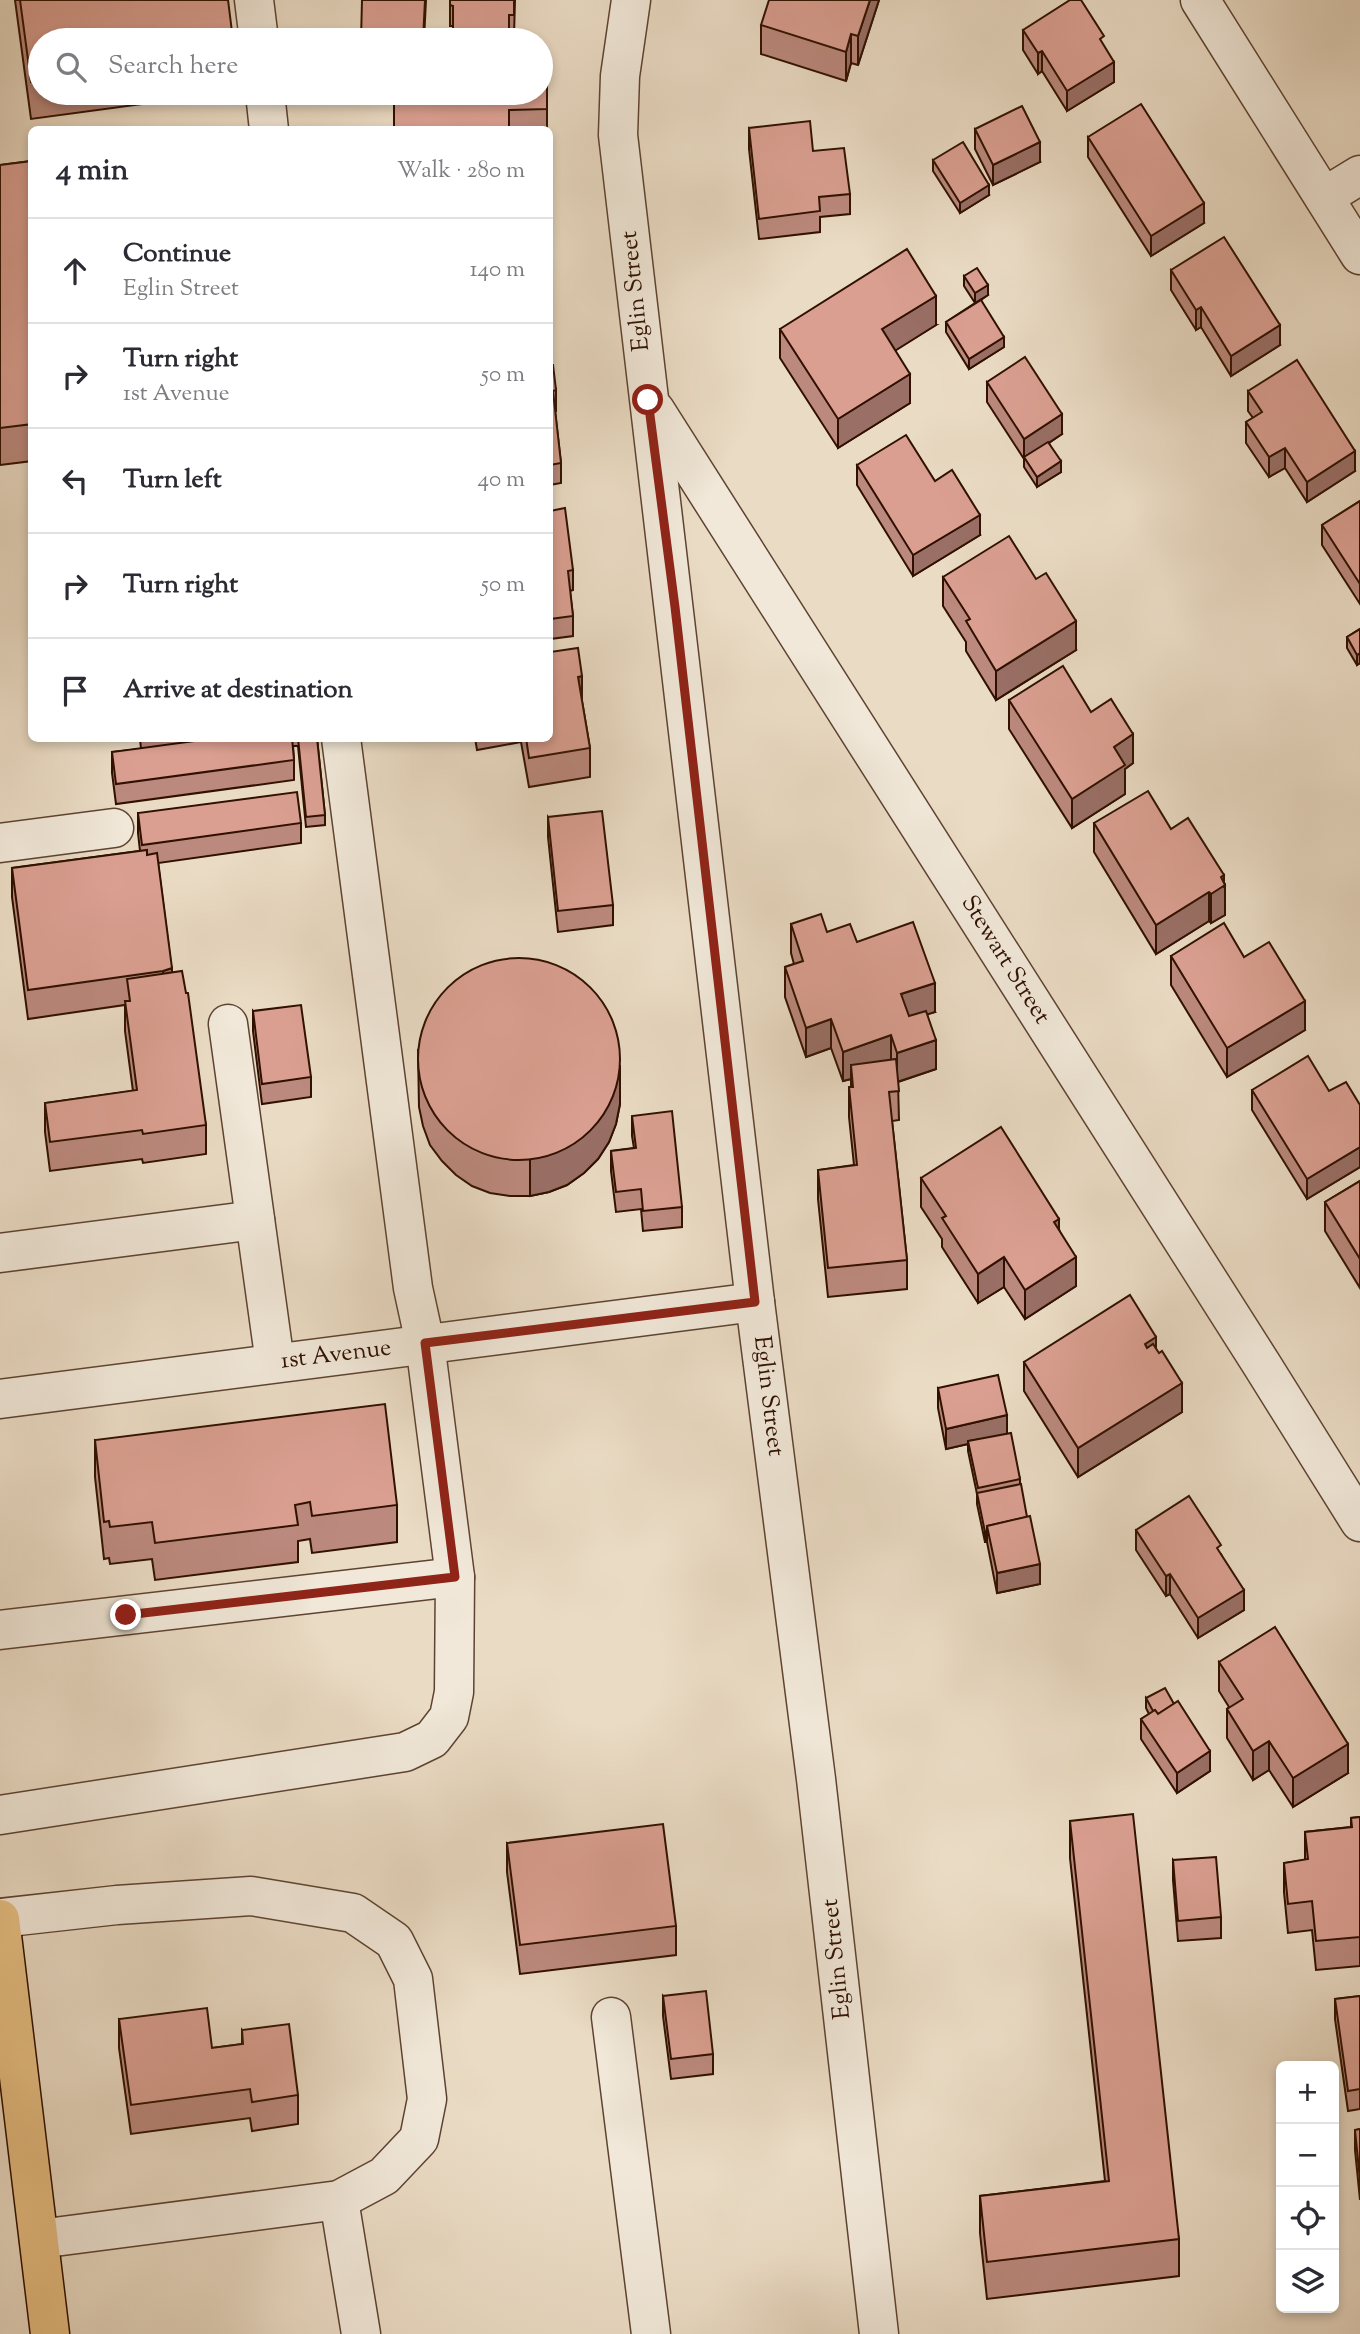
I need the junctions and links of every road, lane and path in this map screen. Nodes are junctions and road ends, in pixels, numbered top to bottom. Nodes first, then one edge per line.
1 (254, 0) edge
2 (631, 0) edge
3 (1200, 0) edge
4 (258, 28) edge
5 (266, 105) edge
6 (269, 126) edge
7 (1360, 175) edge
8 (1324, 197) junction
9 (1360, 255) edge
10 (648, 400) junction
11 (342, 742) edge
12 (114, 828) dead end
13 (0, 843) edge
14 (228, 1024) dead end
15 (255, 1220) junction
16 (0, 1253) edge
17 (755, 1302) junction
18 (425, 1343) junction
19 (275, 1363) junction
20 (0, 1399) edge
21 (1360, 1522) edge
22 (455, 1577) junction
23 (0, 1630) edge
24 (0, 1815) edge
25 (0, 1918) edge
26 (611, 2017) dead end
27 (339, 2200) junction
28 (39, 2239) junction
29 (50, 2334) edge
30 (361, 2334) edge
31 (651, 2334) edge
32 (879, 2334) edge

1 - 4 street
2 - 10 street, Eglin Street
3 - 8 street
5 - 6 street
7 - 8 street
8 - 9 street
10 - 17 street, Eglin Street
10 - 21 street, Stewart Street
11 - 18 street
12 - 13 street
14 - 15 street
15 - 16 street
15 - 19 street
17 - 18 street, 1st Avenue
17 - 32 street, Eglin Street
18 - 19 street, 1st Avenue
18 - 22 street
19 - 20 street, 1st Avenue
22 - 23 street
22 - 24 street
25 - 27 street
25 - 28 highway
26 - 31 street
27 - 28 street
27 - 30 street
28 - 29 highway

